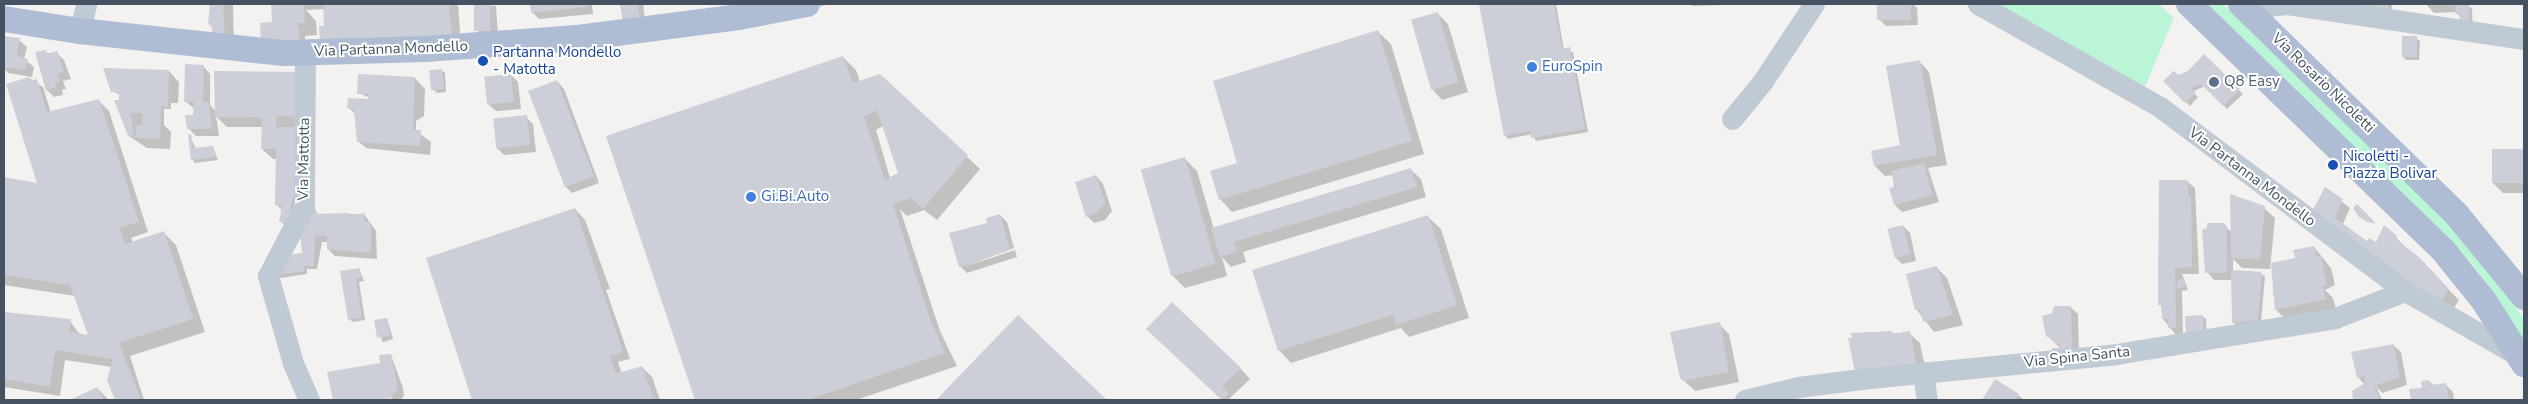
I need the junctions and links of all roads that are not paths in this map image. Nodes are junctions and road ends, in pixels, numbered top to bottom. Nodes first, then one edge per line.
1 (86, 4) edge
2 (807, 4) edge
3 (1814, 4) edge
4 (1978, 4) edge
5 (2189, 4) edge
6 (2247, 9) edge
7 (4, 19) edge
8 (80, 31) junction
9 (2524, 39) edge
10 (305, 52) junction
11 (1732, 119) dead end
12 (2405, 291) junction
13 (2524, 297) edge
14 (2523, 361) edge
15 (1923, 372) junction
16 (309, 400) edge
17 (1745, 400) edge
18 (1928, 400) edge

1 - 8 street
2 - 10 main road, Via Partanna Mondello
3 - 11 street
4 - 12 street, Via Partanna Mondello
5 - 14 main road
6 - 9 street
6 - 13 main road, Via Rosario Nicoletti
7 - 8 main road, Via Partanna Mondello
8 - 10 main road, Via Partanna Mondello
10 - 16 street, Via Mattotta
12 - 14 street, Via Partanna Mondello
12 - 15 street, Via Spina Santa
15 - 17 street, Via Spina Santa
15 - 18 street

